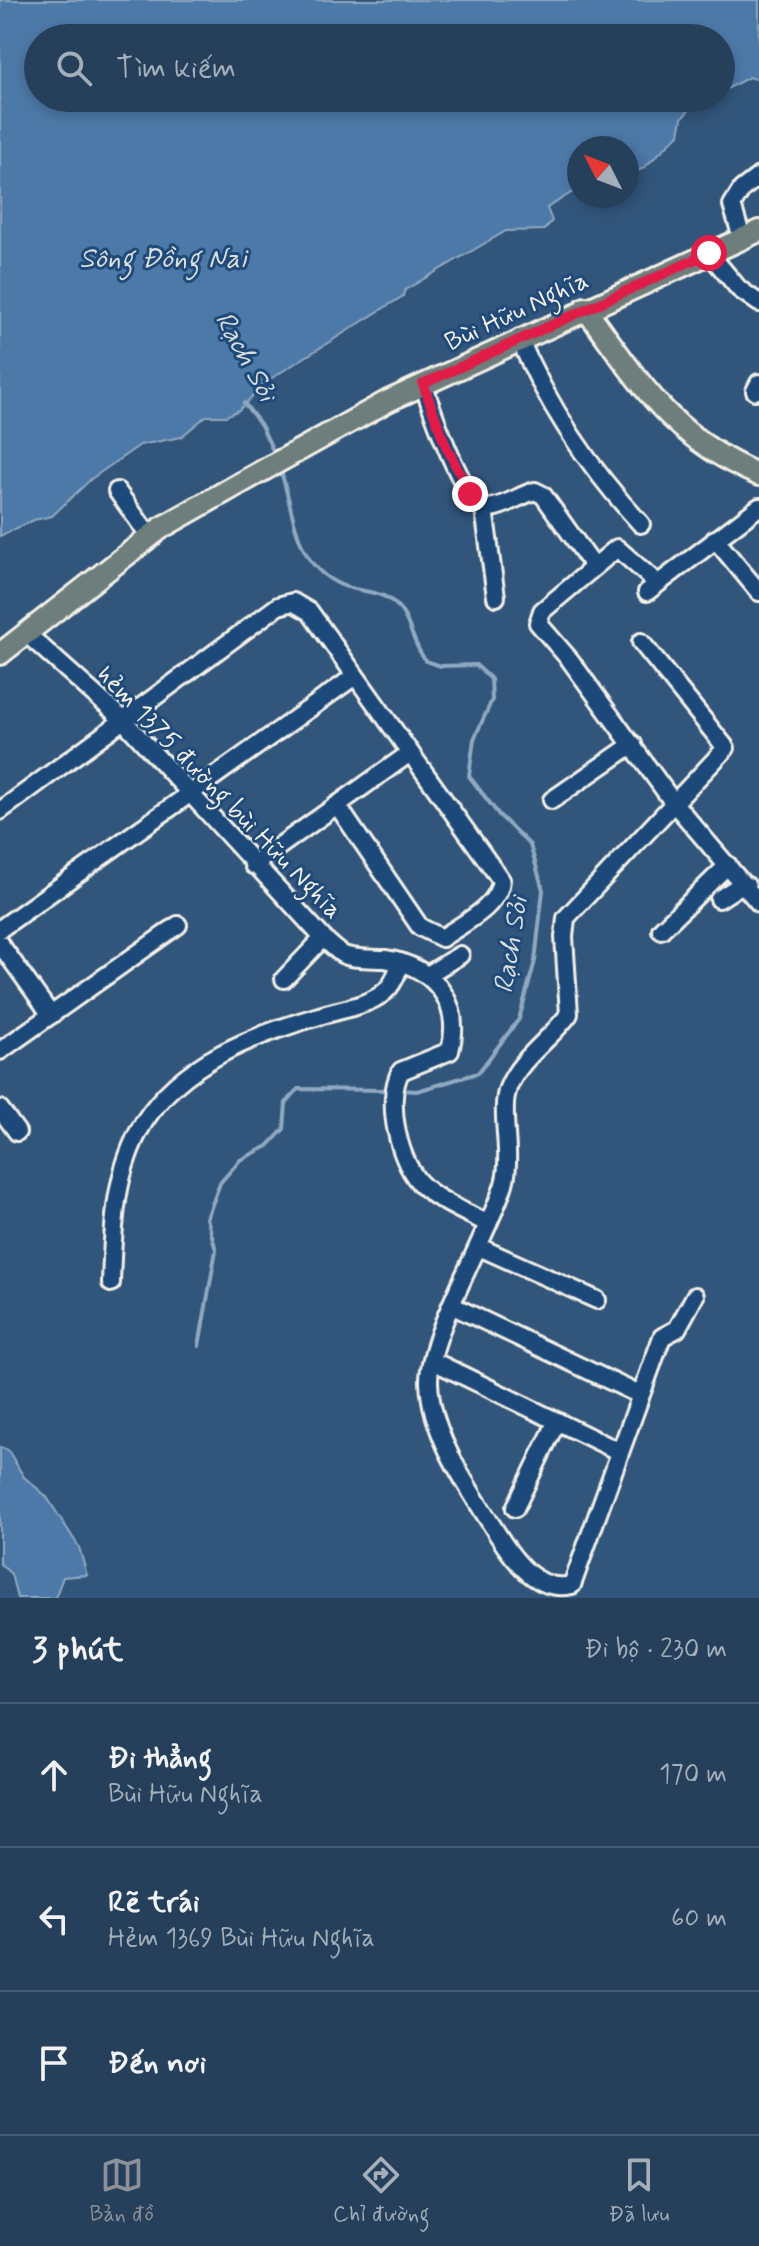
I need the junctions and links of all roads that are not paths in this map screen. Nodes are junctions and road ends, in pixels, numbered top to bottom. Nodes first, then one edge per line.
1 (759, 176) edge
2 (750, 235) edge
3 (709, 253) junction
4 (759, 303) edge
5 (585, 308) junction
6 (519, 338) junction
7 (423, 384) junction
8 (759, 475) edge
9 (117, 491) dead end
10 (759, 507) edge
11 (484, 509) junction
12 (641, 524) dead end
13 (150, 537) junction
14 (715, 539) junction
15 (594, 567) junction
16 (759, 592) edge
17 (496, 597) dead end
18 (27, 634) junction
19 (641, 642) dead end
20 (0, 654) edge
21 (355, 676) junction
22 (122, 719) junction
23 (633, 744) junction
24 (410, 753) junction
25 (188, 795) junction
26 (552, 800) dead end
27 (673, 802) junction
28 (337, 805) junction
29 (0, 811) edge
30 (253, 865) junction
31 (728, 865) junction
32 (747, 886) junction
33 (719, 899) dead end
34 (759, 903) edge
35 (178, 925) dead end
36 (0, 929) edge
37 (661, 930) dead end
38 (323, 938) junction
39 (0, 944) edge
40 (460, 955) dead end
41 (394, 961) junction
42 (429, 974) junction
43 (284, 979) dead end
44 (51, 1015) junction
45 (0, 1051) edge
46 (0, 1109) edge
47 (17, 1132) dead end
48 (488, 1224) junction
49 (479, 1247) junction
50 (111, 1283) dead end
51 (695, 1296) dead end
52 (597, 1300) dead end
53 (453, 1306) junction
54 (433, 1361) junction
55 (640, 1395) junction
56 (557, 1421) junction
57 (618, 1451) junction
58 (515, 1508) dead end

1 - 2 street
2 - 3 main road, Bùi Hữu Nghĩa
3 - 4 street
3 - 5 main road, Bùi Hữu Nghĩa
5 - 6 main road, Bùi Hữu Nghĩa
5 - 8 main road
6 - 7 main road, Bùi Hữu Nghĩa
6 - 12 street
7 - 11 street
7 - 13 main road, Bùi Hữu Nghĩa
9 - 13 street
10 - 14 street
11 - 15 street
11 - 17 street
13 - 18 main road, Bùi Hữu Nghĩa
14 - 15 street
14 - 16 street
15 - 23 street
18 - 20 main road, Bùi Hữu Nghĩa
18 - 22 street, hẻm 1375 đường bùi Hữu Nghĩa
19 - 27 street
21 - 22 street
21 - 24 street
21 - 25 street
22 - 25 street, hẻm 1375 đường bùi Hữu Nghĩa
22 - 29 street
23 - 26 street
23 - 27 street
24 - 28 street
24 - 28 street
25 - 30 street, hẻm 1375 đường bùi Hữu Nghĩa
25 - 36 street
27 - 31 street
27 - 48 street
28 - 30 street
30 - 38 street, hẻm 1375 đường bùi Hữu Nghĩa
31 - 32 street
31 - 37 street
32 - 33 street
32 - 34 street
35 - 44 street
38 - 41 street, hẻm 1375 đường bùi Hữu Nghĩa
38 - 43 street
39 - 44 street
40 - 42 street
41 - 42 street, hẻm 1375 đường bùi Hữu Nghĩa
41 - 50 street
42 - 48 street
44 - 45 street
46 - 47 street
48 - 49 street
49 - 52 street
49 - 53 street
51 - 55 street
53 - 54 street
53 - 55 street
54 - 56 street
54 - 57 street
55 - 57 street
56 - 57 street
56 - 58 street

